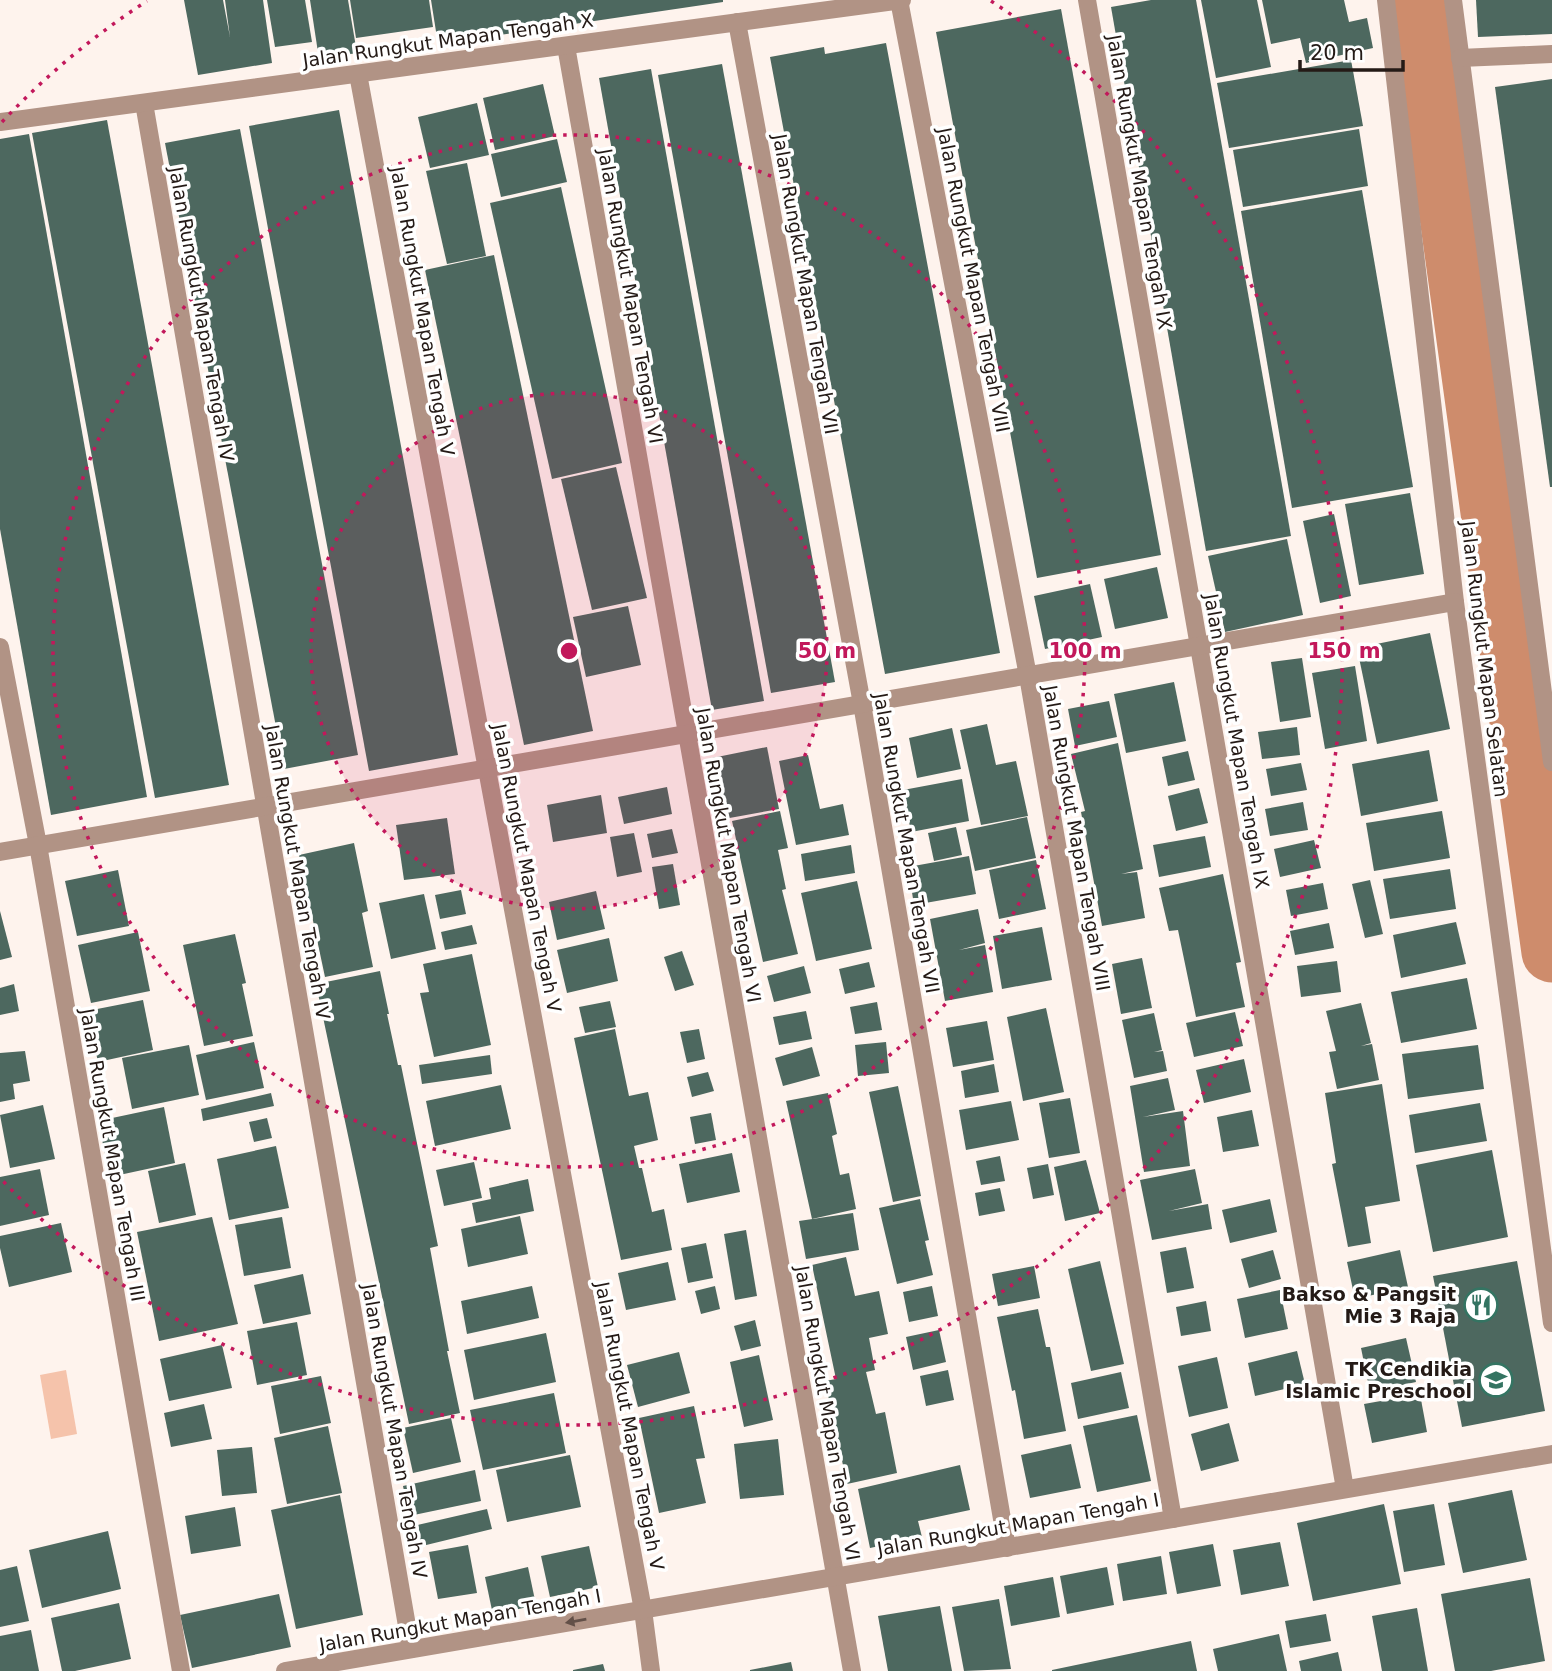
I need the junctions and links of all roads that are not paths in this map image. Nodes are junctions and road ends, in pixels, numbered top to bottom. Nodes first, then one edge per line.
1 (900, 0) edge
2 (1087, 0) edge
3 (1386, 0) edge
4 (1453, 0) edge
5 (737, 22) junction
6 (566, 46) junction
7 (1552, 54) edge
8 (1460, 58) junction
9 (358, 74) junction
10 (144, 103) junction
11 (0, 122) edge
12 (1455, 603) junction
13 (1199, 646) junction
14 (0, 647) edge
15 (1028, 676) junction
16 (862, 704) junction
17 (687, 734) junction
18 (1552, 762) edge
19 (487, 769) junction
20 (266, 806) junction
21 (38, 845) junction
22 (0, 852) edge
23 (1550, 1289) edge
24 (1552, 1323) edge
25 (1552, 1454) edge
26 (1345, 1489) junction
27 (1173, 1519) junction
28 (1007, 1548) junction
29 (835, 1576) junction
30 (643, 1610) junction
31 (411, 1649) junction
32 (181, 1671) edge
33 (285, 1671) edge
34 (651, 1671) edge
35 (852, 1671) edge

1 - 5 street, Jalan Rungkut Mapan Tengah X
1 - 15 street, Jalan Rungkut Mapan Tengah VIII
2 - 13 street, Jalan Rungkut Mapan Tengah IX
3 - 12 street, Jalan Rungkut Mapan Selatan
4 - 8 street
5 - 6 street, Jalan Rungkut Mapan Tengah X
5 - 16 street, Jalan Rungkut Mapan Tengah VII
6 - 9 street, Jalan Rungkut Mapan Tengah X
6 - 17 street, Jalan Rungkut Mapan Tengah VI
7 - 8 street
8 - 18 street
9 - 10 street, Jalan Rungkut Mapan Tengah X
9 - 19 street, Jalan Rungkut Mapan Tengah V
10 - 11 street, Jalan Rungkut Mapan Tengah X
10 - 20 street, Jalan Rungkut Mapan Tengah IV
12 - 13 street
12 - 23 street, Jalan Rungkut Mapan Selatan
13 - 15 street
13 - 26 street, Jalan Rungkut Mapan Tengah IX
14 - 21 street, Jalan Rungkut Mapan Tengah III
15 - 16 street
15 - 27 street, Jalan Rungkut Mapan Tengah VIII
16 - 17 street
16 - 28 street, Jalan Rungkut Mapan Tengah VII
17 - 19 street
17 - 29 street, Jalan Rungkut Mapan Tengah VI
19 - 20 street
19 - 30 street, Jalan Rungkut Mapan Tengah V
20 - 21 street
20 - 31 street, Jalan Rungkut Mapan Tengah IV
21 - 22 street
21 - 32 street, Jalan Rungkut Mapan Tengah III
23 - 24 street, Jalan Rungkut Mapan Selatan
25 - 26 street, Jalan Rungkut Mapan Tengah I
26 - 27 street, Jalan Rungkut Mapan Tengah I
27 - 28 street, Jalan Rungkut Mapan Tengah I
28 - 29 street, Jalan Rungkut Mapan Tengah I
29 - 30 street, Jalan Rungkut Mapan Tengah I
29 - 35 street, Jalan Rungkut Mapan Tengah VI
30 -> 31 street, Jalan Rungkut Mapan Tengah I
30 - 34 street, Jalan Rungkut Mapan Tengah V
31 - 33 street, Jalan Rungkut Mapan Tengah I

